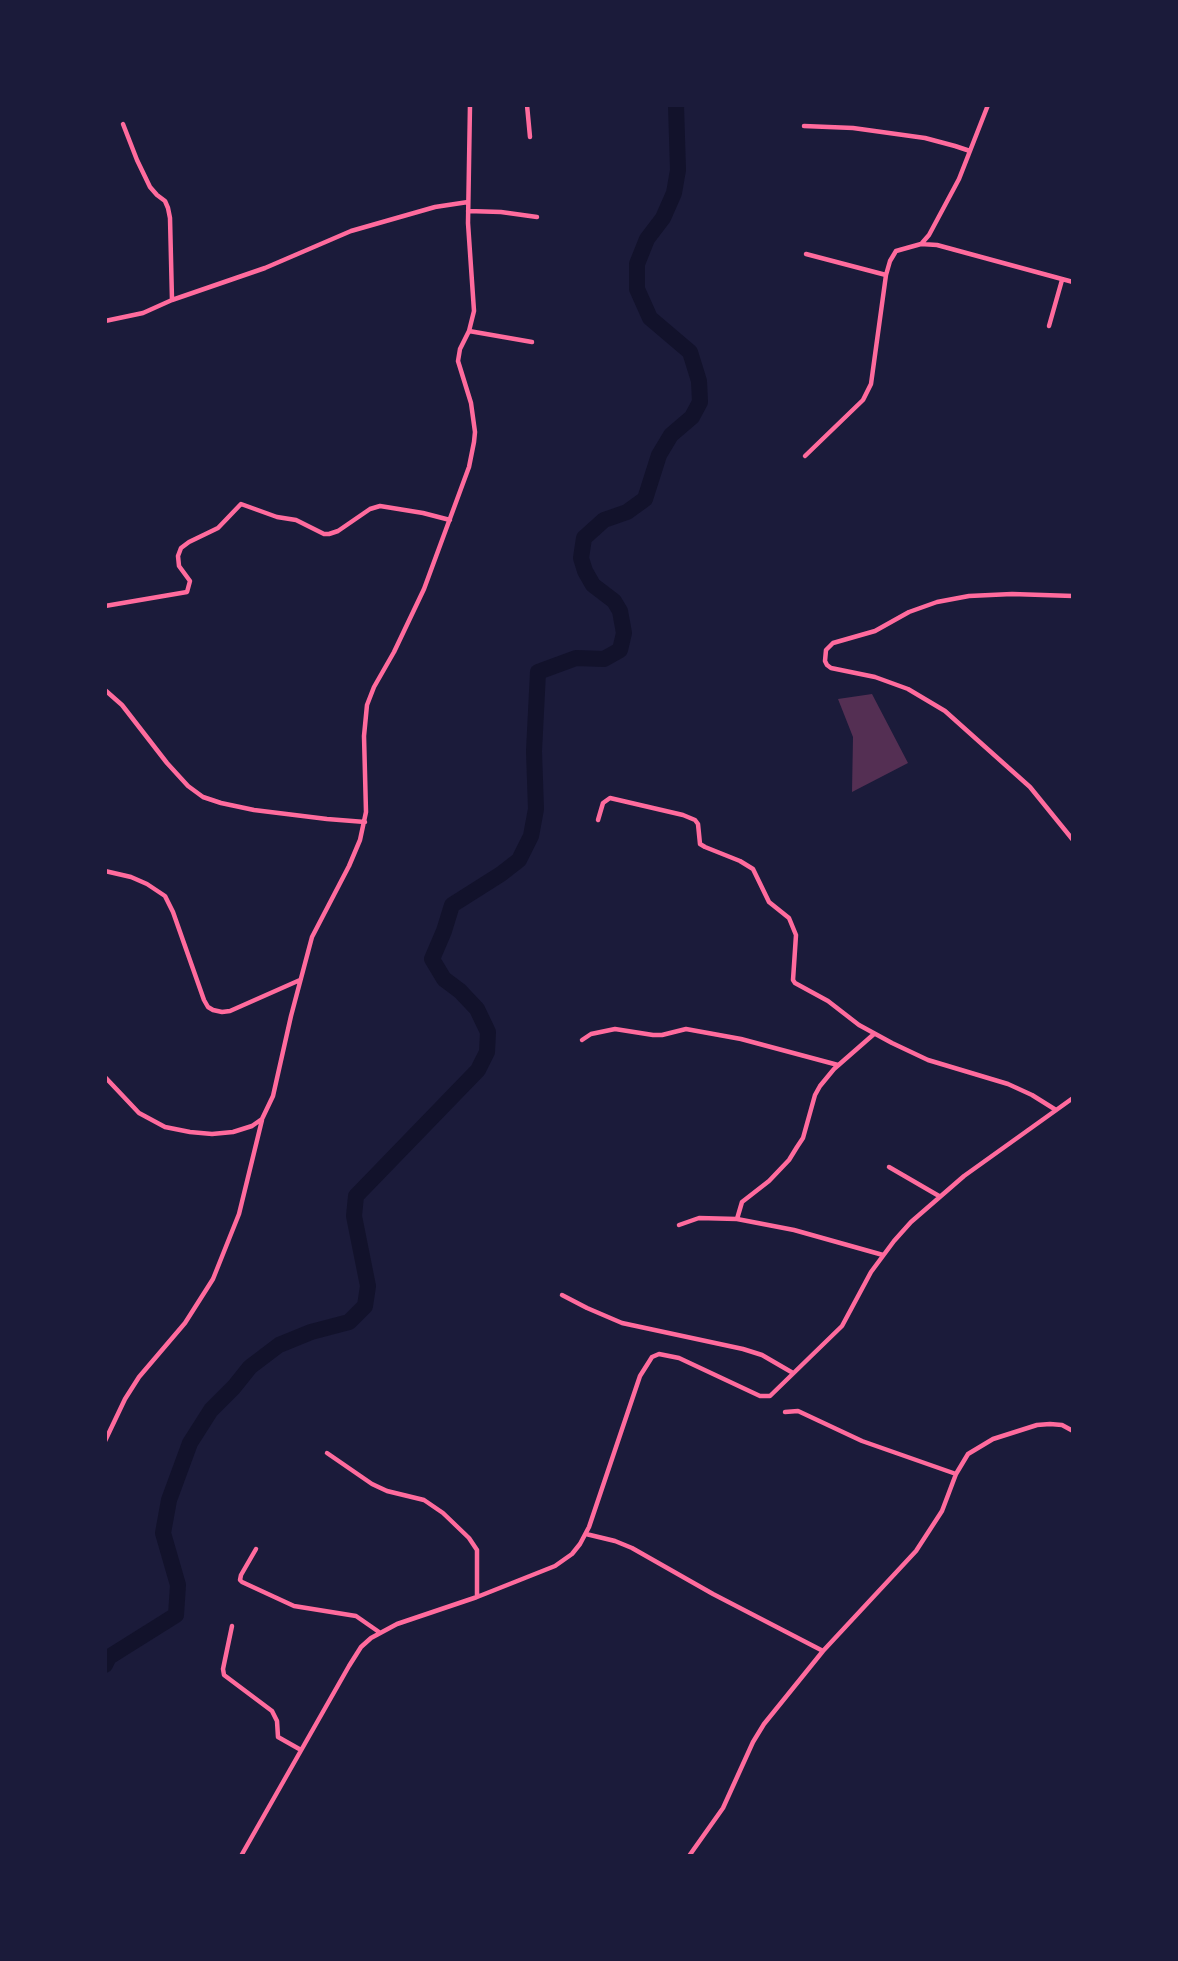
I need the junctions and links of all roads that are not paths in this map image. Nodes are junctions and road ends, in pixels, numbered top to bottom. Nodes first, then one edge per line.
1 (470, 105) edge
2 (527, 105) edge
3 (988, 105) edge
4 (123, 124) dead end
5 (804, 127) dead end
6 (530, 137) dead end
7 (970, 152) junction
8 (468, 202) junction
9 (468, 211) junction
10 (537, 217) dead end
11 (922, 244) junction
12 (806, 254) dead end
13 (887, 275) junction
14 (1062, 279) junction
15 (1073, 282) edge
16 (172, 300) junction
17 (105, 321) edge
18 (1049, 326) dead end
19 (469, 331) junction
20 (532, 342) dead end
21 (806, 456) dead end
22 (450, 520) junction
23 (1073, 596) edge
24 (105, 606) edge
25 (105, 690) edge
26 (598, 820) dead end
27 (365, 822) junction
28 (1073, 840) edge
29 (105, 871) edge
30 (301, 979) junction
31 (875, 1034) junction
32 (582, 1040) dead end
33 (838, 1065) junction
34 (105, 1077) edge
35 (1073, 1098) edge
36 (1056, 1110) junction
37 (262, 1119) junction
38 (889, 1167) dead end
39 (939, 1196) junction
40 (737, 1219) junction
41 (679, 1226) dead end
42 (883, 1255) junction
43 (562, 1295) dead end
44 (793, 1373) junction
45 (785, 1412) dead end
46 (1073, 1431) edge
47 (105, 1441) edge
48 (327, 1453) dead end
49 (956, 1474) junction
50 (586, 1534) junction
51 (256, 1549) dead end
52 (477, 1597) junction
53 (232, 1626) dead end
54 (379, 1632) junction
55 (823, 1651) junction
56 (301, 1750) junction
57 (241, 1856) edge
58 (689, 1856) edge

1 - 8 street
2 - 6 street
3 - 7 street
4 - 16 street
5 - 7 street
7 - 11 street
8 - 9 street
8 - 16 street
9 - 10 street
9 - 19 street
11 - 13 street
11 - 14 street
12 - 13 street
13 - 21 street
14 - 15 street
14 - 18 street
16 - 17 street
19 - 20 street
19 - 22 street
22 - 24 street
22 - 27 street
23 - 28 street
25 - 27 street
26 - 31 street
27 - 30 street
29 - 30 street
30 - 37 street
31 - 33 street
31 - 36 street
32 - 33 street
33 - 40 street
34 - 37 street
35 - 36 street
36 - 39 street
37 - 47 street
38 - 39 street
39 - 42 street
40 - 41 street
40 - 42 street
42 - 44 street
43 - 44 street
44 - 50 street
45 - 49 street
46 - 49 street
48 - 52 street
49 - 55 street
50 - 52 street
50 - 55 street
51 - 54 street
52 - 54 street
53 - 56 street
54 - 56 street
55 - 58 street
56 - 57 street

